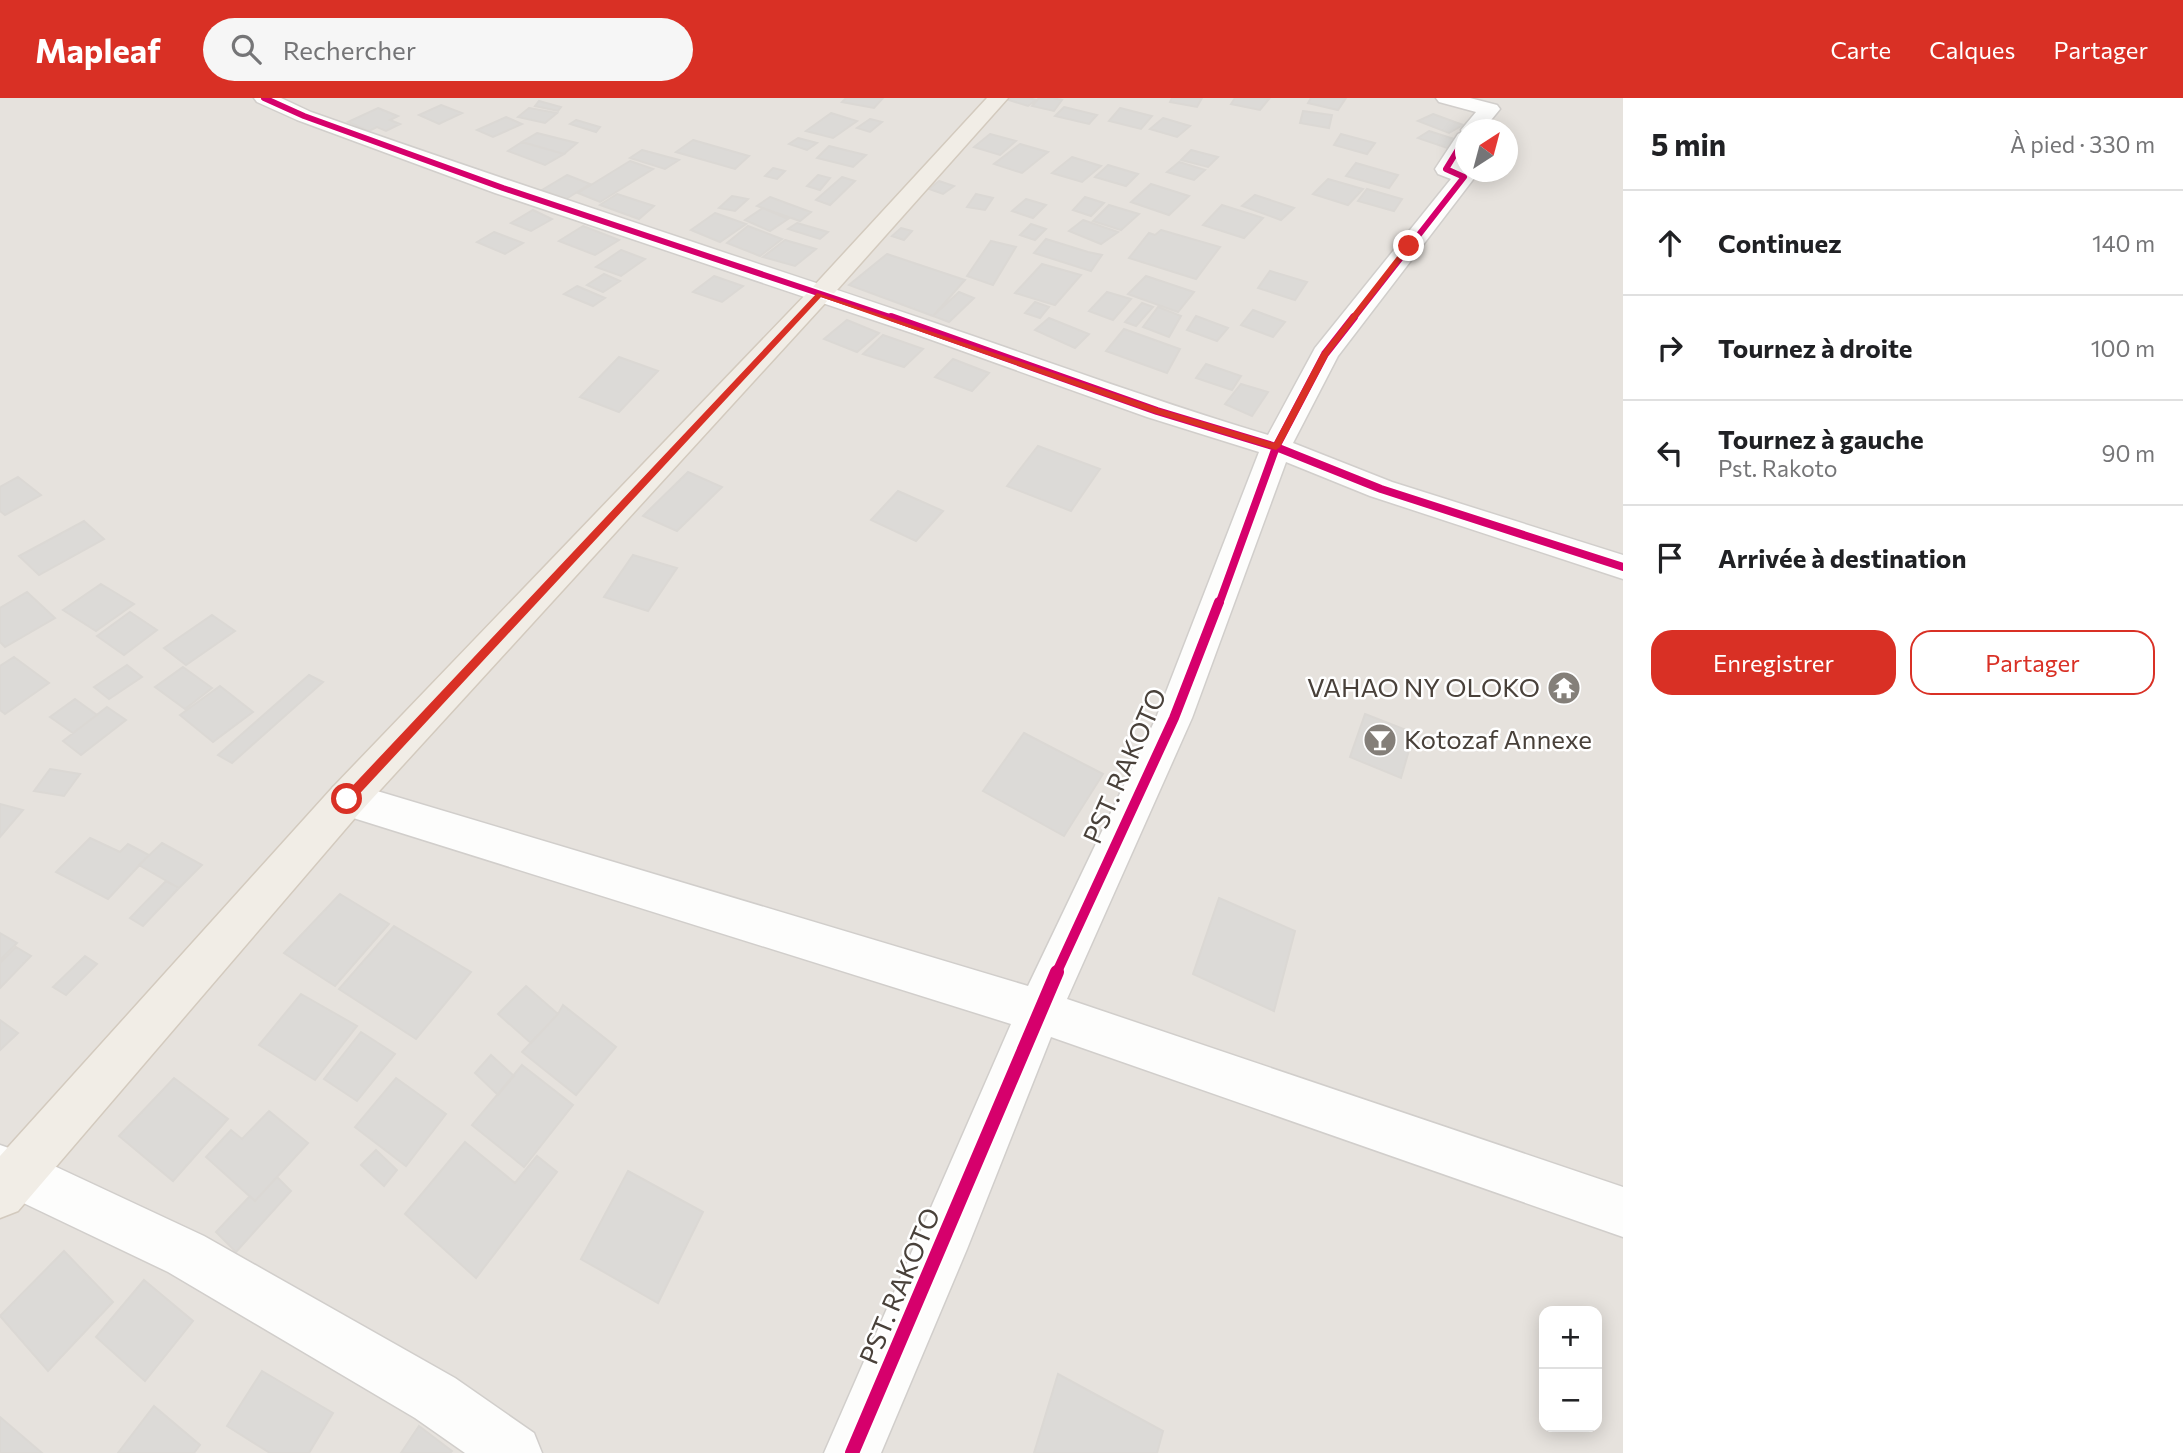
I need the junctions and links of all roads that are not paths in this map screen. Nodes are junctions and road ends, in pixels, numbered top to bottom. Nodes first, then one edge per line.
1 (264, 98) edge
2 (998, 98) edge
3 (1446, 98) edge
4 (1481, 119) edge
5 (1455, 154) edge
6 (1455, 173) edge
7 (1460, 182) edge
8 (820, 294) junction
9 (1276, 447) junction
10 (1623, 567) edge
11 (347, 799) junction
12 (1038, 1011) junction
13 (6, 1179) edge
14 (1623, 1212) edge
15 (514, 1453) edge
16 (852, 1453) edge

1 - 8 street
2 - 8 main road
3 - 4 street
5 - 6 street, PST. RAKOTO
7 - 9 street, PST. RAKOTO
8 - 9 street
8 - 11 main road
9 - 10 street
9 - 12 street, PST. RAKOTO
11 - 12 street
11 - 13 main road
12 - 14 street
12 - 16 street, PST. RAKOTO
13 - 15 street

